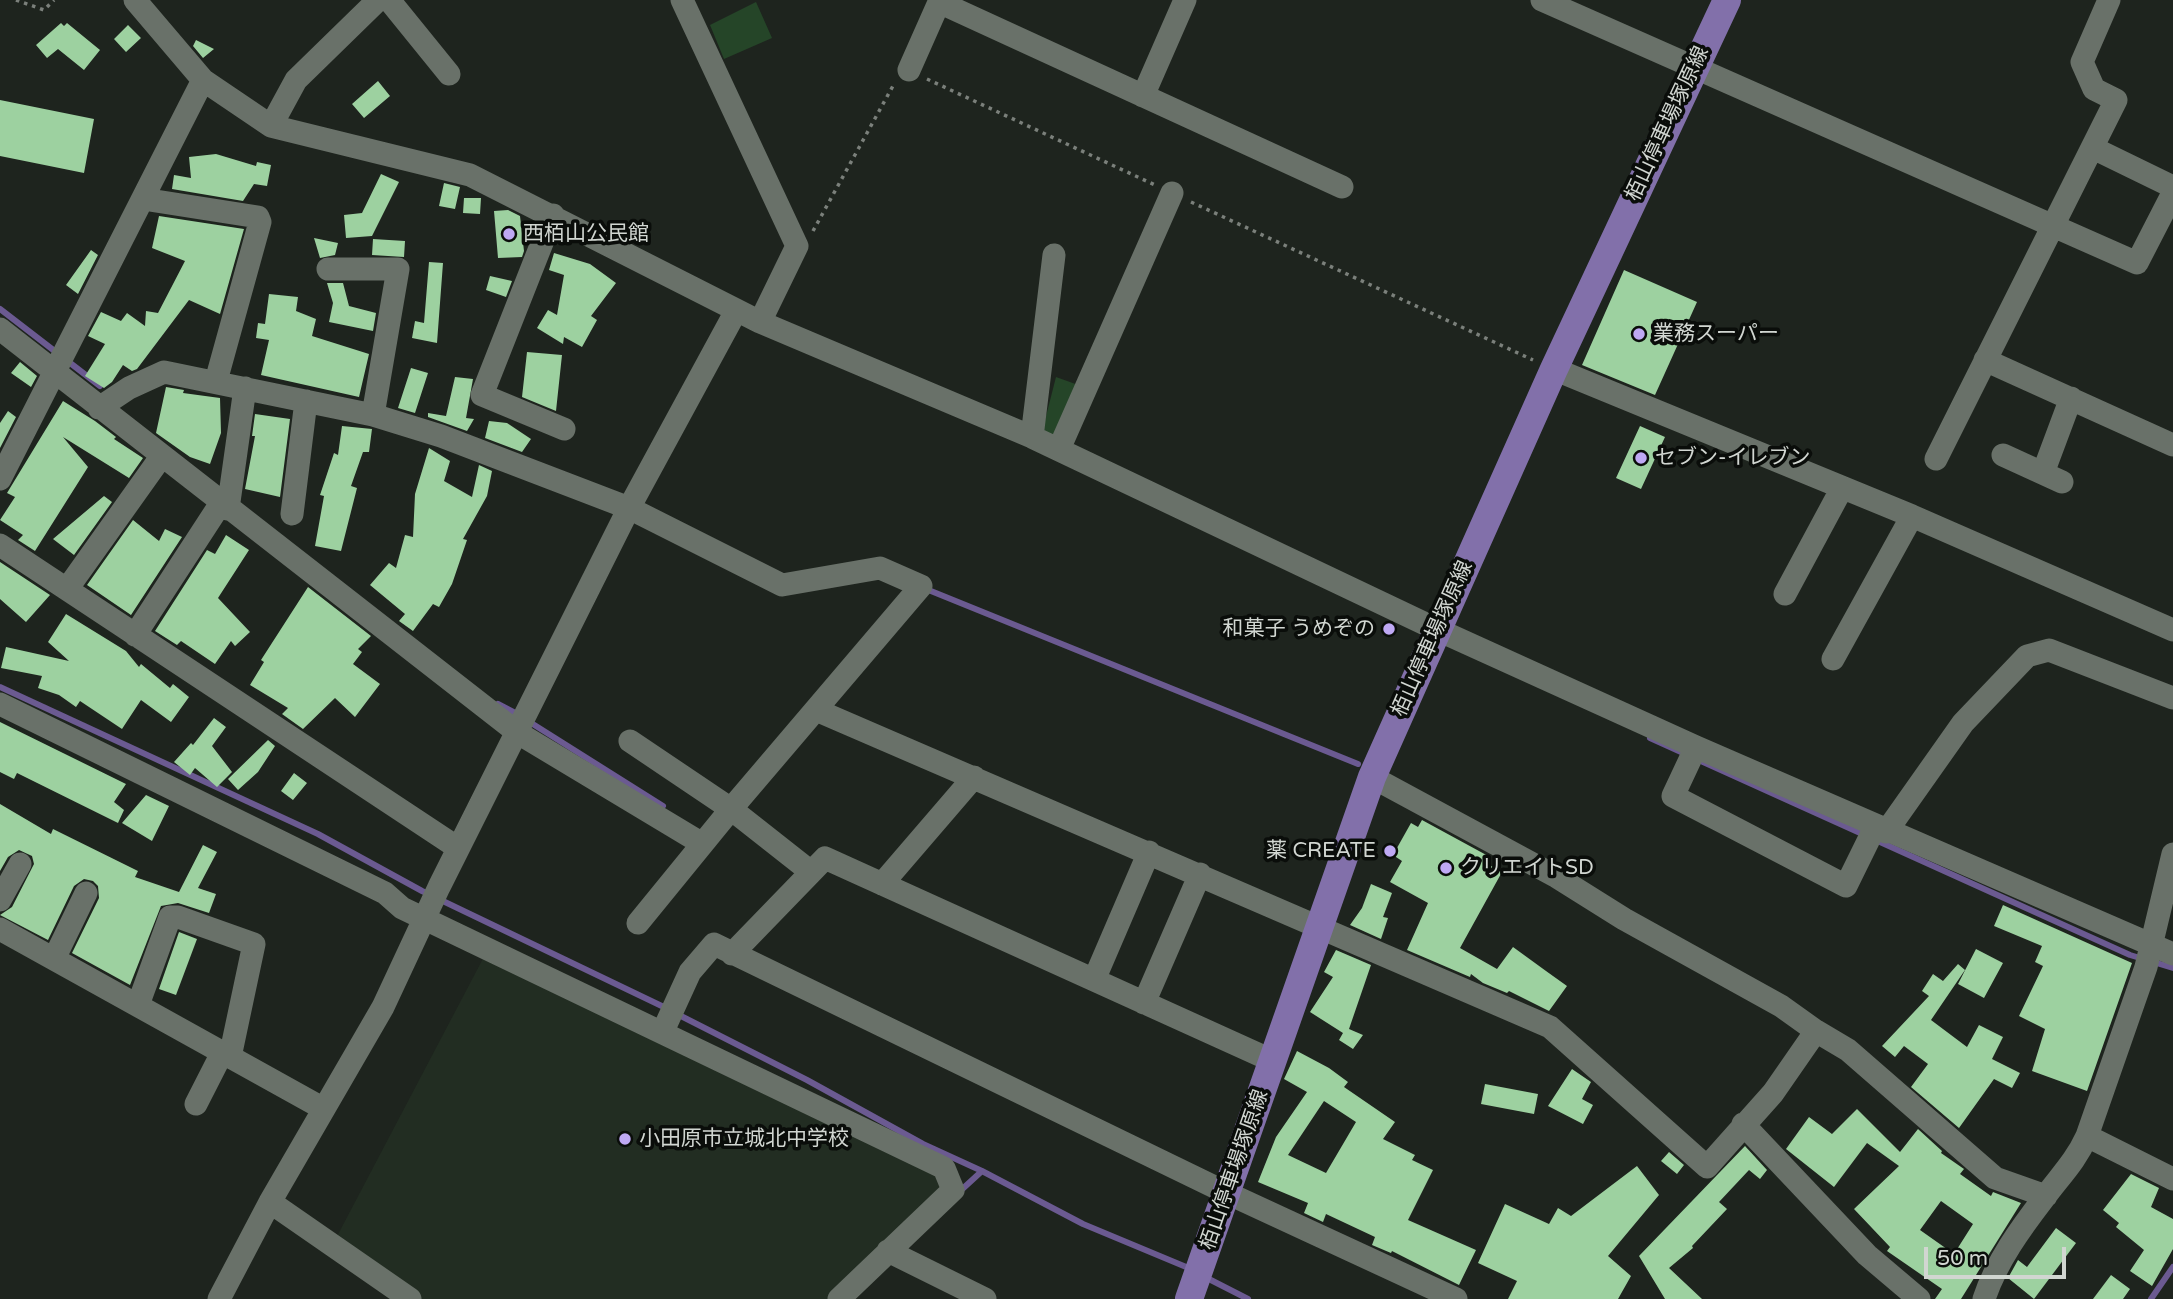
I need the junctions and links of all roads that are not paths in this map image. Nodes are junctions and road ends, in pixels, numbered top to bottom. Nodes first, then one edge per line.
1 (135, 0) edge
2 (378, 0) edge
3 (389, 0) edge
4 (682, 0) edge
5 (1185, 0) edge
6 (1542, 0) edge
7 (1727, 0) edge
8 (2109, 0) edge
9 (940, 1) edge
10 (1693, 69) junction
11 (909, 70) dead end
12 (449, 74) dead end
13 (203, 80) junction
14 (1143, 96) junction
15 (271, 126) junction
16 (2093, 148) junction
17 (1342, 187) dead end
18 (2173, 187) edge
19 (1172, 193) dead end
20 (2173, 193) edge
21 (143, 199) junction
22 (552, 215) junction
23 (2054, 227) junction
24 (1054, 255) dead end
25 (328, 269) dead end
26 (736, 310) junction
27 (760, 322) junction
28 (0, 329) edge
29 (1984, 360) junction
30 (1554, 369) junction
31 (55, 375) junction
32 (216, 381) junction
33 (245, 388) junction
34 (2071, 398) junction
35 (306, 401) junction
36 (99, 408) junction
37 (373, 415) junction
38 (564, 429) dead end
39 (1032, 437) junction
40 (2173, 445) edge
41 (1059, 449) junction
42 (2003, 455) dead end
43 (161, 457) junction
44 (1936, 458) dead end
45 (0, 480) edge
46 (1842, 488) junction
47 (224, 506) junction
48 (629, 508) junction
49 (292, 514) dead end
50 (1912, 516) junction
51 (0, 545) edge
52 (67, 589) junction
53 (1785, 594) dead end
54 (1436, 629) junction
55 (2173, 630) edge
56 (135, 635) junction
57 (1833, 659) dead end
58 (2173, 698) edge
59 (0, 704) edge
60 (816, 710) junction
61 (518, 733) junction
62 (630, 741) dead end
63 (1696, 747) junction
64 (974, 777) junction
65 (1373, 777) junction
66 (732, 808) junction
67 (1880, 829) junction
68 (701, 844) junction
69 (458, 848) junction
70 (1149, 852) junction
71 (2173, 855) edge
72 (20, 864) dead end
73 (811, 872) junction
74 (1200, 874) junction
75 (882, 884) junction
76 (86, 893) dead end
77 (0, 900) edge
78 (425, 917) junction
79 (638, 923) dead end
80 (1321, 926) junction
81 (0, 929) edge
82 (732, 954) junction
83 (2155, 954) edge
84 (54, 959) junction
85 (1094, 980) junction
86 (1144, 1003) junction
87 (138, 1005) junction
88 (663, 1031) junction
89 (1816, 1031) junction
90 (226, 1055) junction
91 (1273, 1061) junction
92 (196, 1104) dead end
93 (324, 1109) junction
94 (1743, 1125) junction
95 (2087, 1136) junction
96 (2173, 1179) edge
97 (1227, 1193) junction
98 (2046, 1196) junction
99 (270, 1202) junction
100 (888, 1251) junction
101 (219, 1299) edge
102 (410, 1299) edge
103 (839, 1299) edge
104 (985, 1299) edge
105 (1189, 1299) edge
106 (1456, 1299) edge
107 (1919, 1299) edge
108 (1984, 1299) edge

1 - 13 street
2 - 15 street
3 - 12 street
4 - 27 street
5 - 14 street
6 - 10 street
7 - 10 main road, 栢山停車場塚原線
8 - 16 street
9 - 11 street
9 - 14 street
10 - 23 street
10 - 30 main road, 栢山停車場塚原線
13 - 15 street
13 - 21 street
14 - 17 street
15 - 22 street
16 - 18 street
16 - 23 street
19 - 41 street
20 - 23 street
21 - 31 street
21 - 32 street
22 - 26 street
22 - 38 street
23 - 29 street
24 - 39 street
25 - 37 street
26 - 27 street
26 - 48 street
27 - 39 street
28 - 31 street
29 - 34 street
29 - 44 street
30 - 46 street
30 - 54 main road, 栢山停車場塚原線
31 - 36 street
31 - 45 street
32 - 33 street
32 - 36 street
33 - 35 street
33 - 47 street
34 - 40 street
34 - 42 street
35 - 37 street
35 - 49 street
36 - 43 street
37 - 48 street
39 - 41 street
41 - 54 street
43 - 47 street
43 - 52 street
46 - 50 street
46 - 53 street
47 - 56 street
47 - 61 street
48 - 60 street
48 - 61 street
50 - 55 street
50 - 57 street
51 - 52 street
52 - 56 street
54 - 63 street
54 - 65 main road, 栢山停車場塚原線
56 - 69 street
58 - 67 street
59 - 78 street
60 - 64 street
60 - 66 street
61 - 68 street
61 - 69 street
62 - 66 street
63 - 67 street
63 - 67 street
64 - 70 street
64 - 75 street
65 - 80 main road, 栢山停車場塚原線
65 - 89 street
66 - 68 street
66 - 73 street
67 - 83 street
68 - 79 street
69 - 78 street
70 - 74 street
70 - 85 street
71 - 83 street
72 - 77 street
73 - 75 street
73 - 82 street
74 - 80 street
74 - 86 street
75 - 85 street
76 - 84 street
78 - 88 street
78 - 93 street
80 - 91 main road, 栢山停車場塚原線
80 - 94 street
81 - 84 street
82 - 88 street
82 - 97 street
83 - 95 street
84 - 87 street
85 - 86 street
86 - 91 street
87 - 90 street
87 - 90 street
88 - 100 street
89 - 94 street
89 - 98 street
90 - 92 street
90 - 93 street
91 - 97 main road, 栢山停車場塚原線
93 - 99 street
94 - 107 street
95 - 96 street
95 - 98 street
97 - 105 main road, 栢山停車場塚原線
97 - 106 street
98 - 108 street
99 - 101 street
99 - 102 street
100 - 103 street
100 - 104 street

